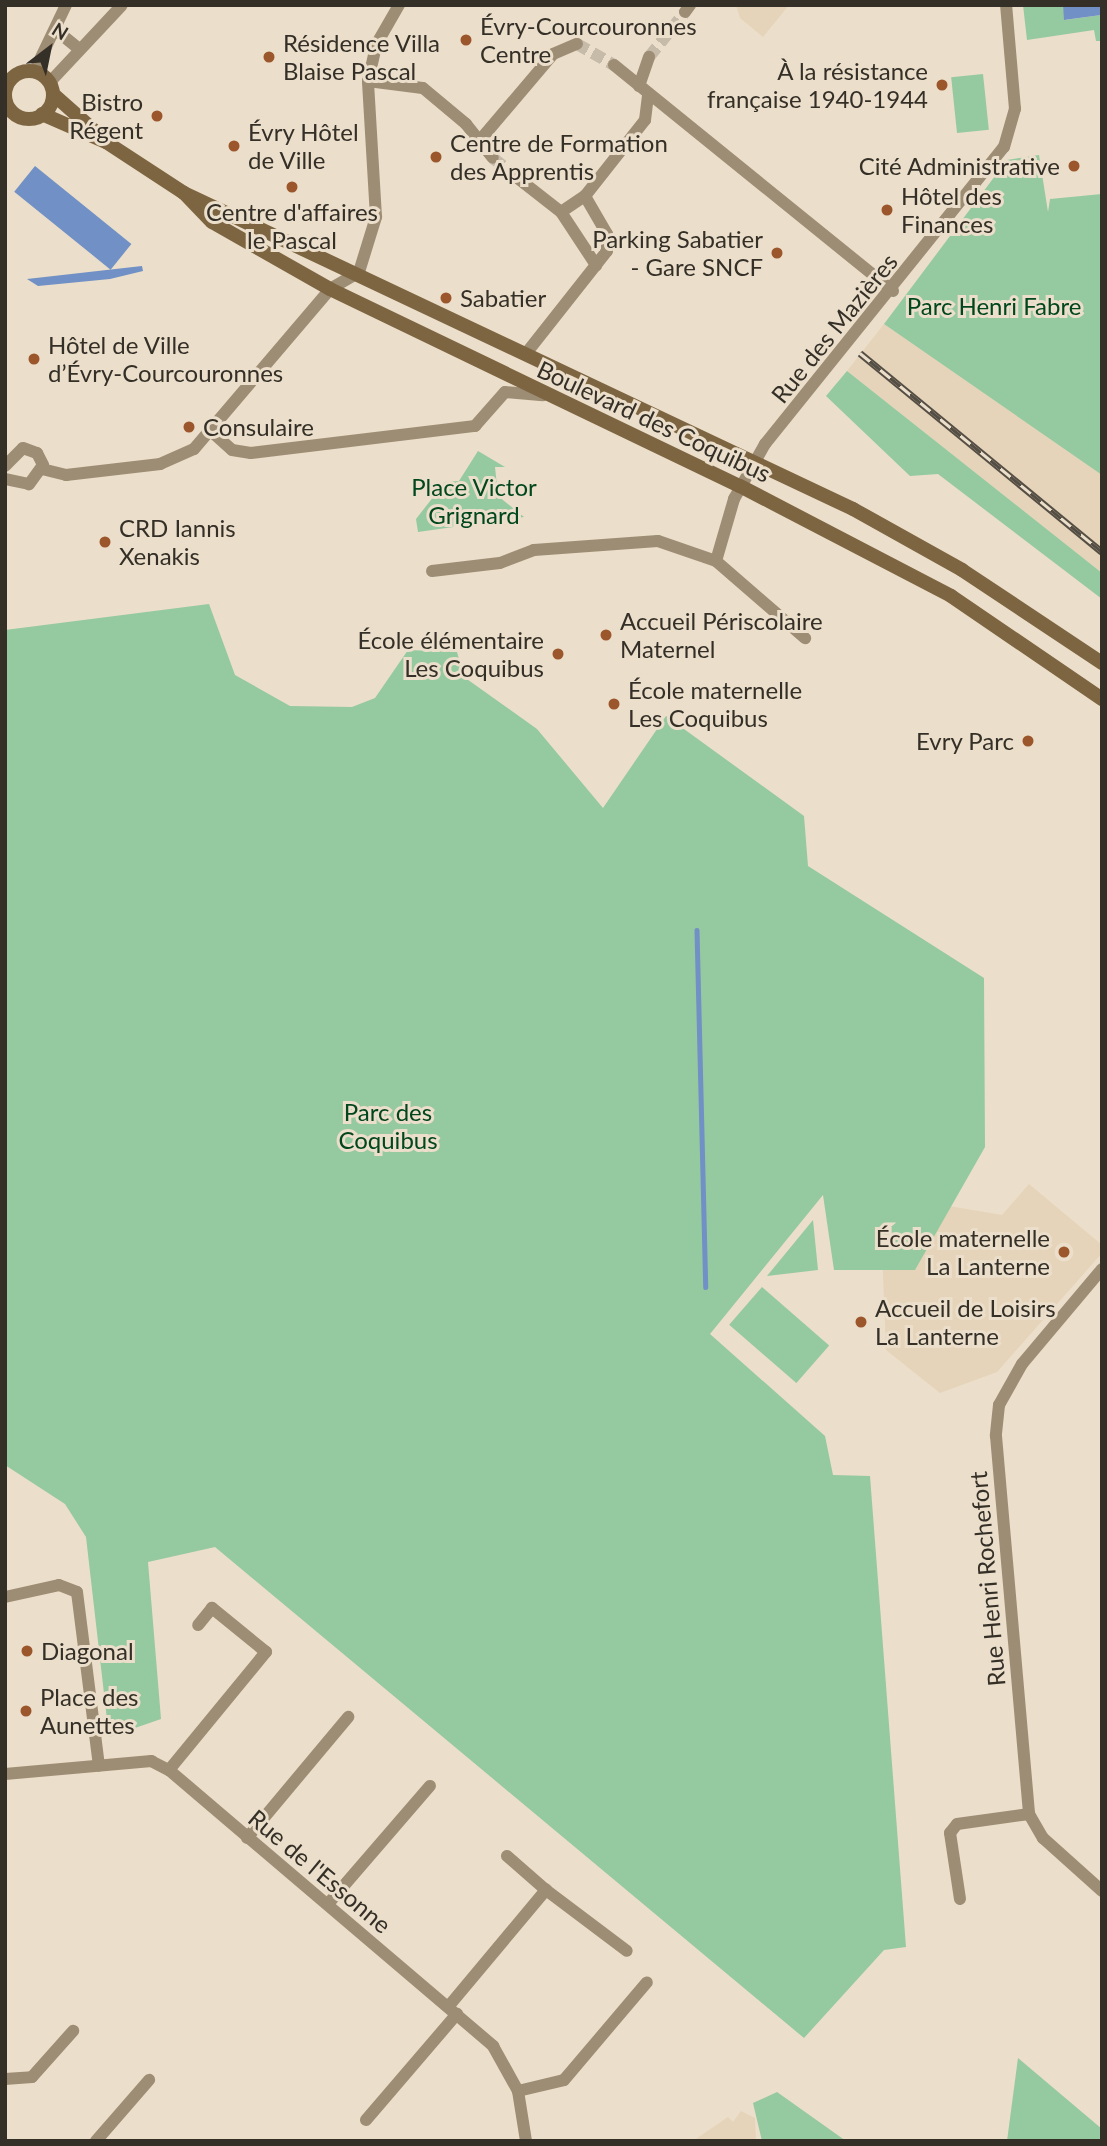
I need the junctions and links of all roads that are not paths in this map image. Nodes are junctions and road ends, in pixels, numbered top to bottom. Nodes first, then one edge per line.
1 (66, 5) edge
2 (122, 5) edge
3 (399, 5) edge
4 (1006, 5) edge
5 (57, 31) junction
6 (577, 44) dead end
7 (78, 48) junction
8 (649, 57) tunnel mouth
9 (614, 65) tunnel mouth
10 (34, 72) junction
11 (368, 81) junction
12 (51, 88) junction
13 (644, 91) junction
14 (5, 93) edge
15 (42, 114) junction
16 (674, 117) junction
17 (645, 120) junction
18 (481, 139) junction
19 (106, 142) junction
20 (493, 158) tunnel mouth
21 (514, 176) tunnel mouth
22 (184, 193) junction
23 (584, 196) junction
24 (561, 212) junction
25 (596, 265) junction
26 (359, 272) junction
27 (330, 289) junction
28 (893, 291) junction
29 (528, 351) junction
30 (544, 395) junction
31 (211, 431) junction
32 (754, 460) junction
33 (6, 466) edge
34 (43, 469) junction
35 (8, 479) edge
36 (740, 486) junction
37 (716, 561) junction
38 (432, 571) dead end
39 (805, 638) dead end
40 (1102, 663) edge
41 (1102, 699) edge
42 (1102, 1269) edge
43 (5, 1597) edge
44 (198, 1625) dead end
45 (348, 1717) dead end
46 (99, 1766) junction
47 (169, 1770) junction
48 (5, 1774) edge
49 (430, 1786) dead end
50 (1028, 1814) junction
51 (247, 1838) junction
52 (507, 1856) dead end
53 (547, 1890) junction
54 (1102, 1891) edge
55 (960, 1899) dead end
56 (328, 1904) junction
57 (626, 1951) dead end
58 (647, 1982) dead end
59 (452, 2010) junction
60 (73, 2031) dead end
61 (5, 2079) edge
62 (149, 2080) dead end
63 (518, 2091) junction
64 (366, 2120) dead end
65 (96, 2141) edge
66 (526, 2141) edge

1 - 5 street
2 - 7 street
3 - 11 street
4 - 28 street, Rue des Mazières
5 - 7 street
5 - 10 street
6 - 18 street
7 - 12 street
8 - 13 street
9 - 13 street
10 - 12 main road
10 - 14 main road
11 - 18 street
11 - 26 street
12 - 15 main road
12 - 19 main road, Boulevard des Coquibus
13 - 16 street
13 - 17 street
14 - 15 main road
15 - 19 main road, Boulevard des Coquibus
16 - 17 street
16 - 28 street
17 - 23 street
18 - 20 street
19 - 22 main road, Boulevard des Coquibus
21 - 24 street
22 - 26 main road, Boulevard des Coquibus
22 - 27 main road, Boulevard des Coquibus
23 - 24 street
23 - 25 street
24 - 25 street
25 - 29 street
26 - 27 street
26 - 29 main road, Boulevard des Coquibus
27 - 30 main road, Boulevard des Coquibus
27 - 31 street
28 - 32 street, Rue des Mazières
29 - 32 main road, Boulevard des Coquibus
30 - 31 street
30 - 36 main road, Boulevard des Coquibus
31 - 34 street
32 - 36 street, Rue des Mazières
32 - 40 main road, Boulevard des Coquibus
33 - 34 street
33 - 35 street
34 - 35 street
36 - 37 street, Rue des Mazières
36 - 41 main road, Boulevard des Coquibus
37 - 38 street
37 - 39 street
42 - 50 street, Rue Henri Rochefort
43 - 46 street
44 - 47 street
45 - 51 street
46 - 47 street, Rue de l'Essonne
46 - 48 street, Rue de l'Essonne
47 - 51 street, Rue de l'Essonne
49 - 56 street
50 - 54 street
50 - 55 street
51 - 56 street, Rue de l'Essonne
52 - 53 street
53 - 57 street
53 - 59 street
56 - 59 street, Rue de l'Essonne
58 - 63 street
59 - 63 street, Rue de l'Essonne
59 - 64 street
60 - 61 street
62 - 65 street
63 - 66 street, Rue de l'Essonne

